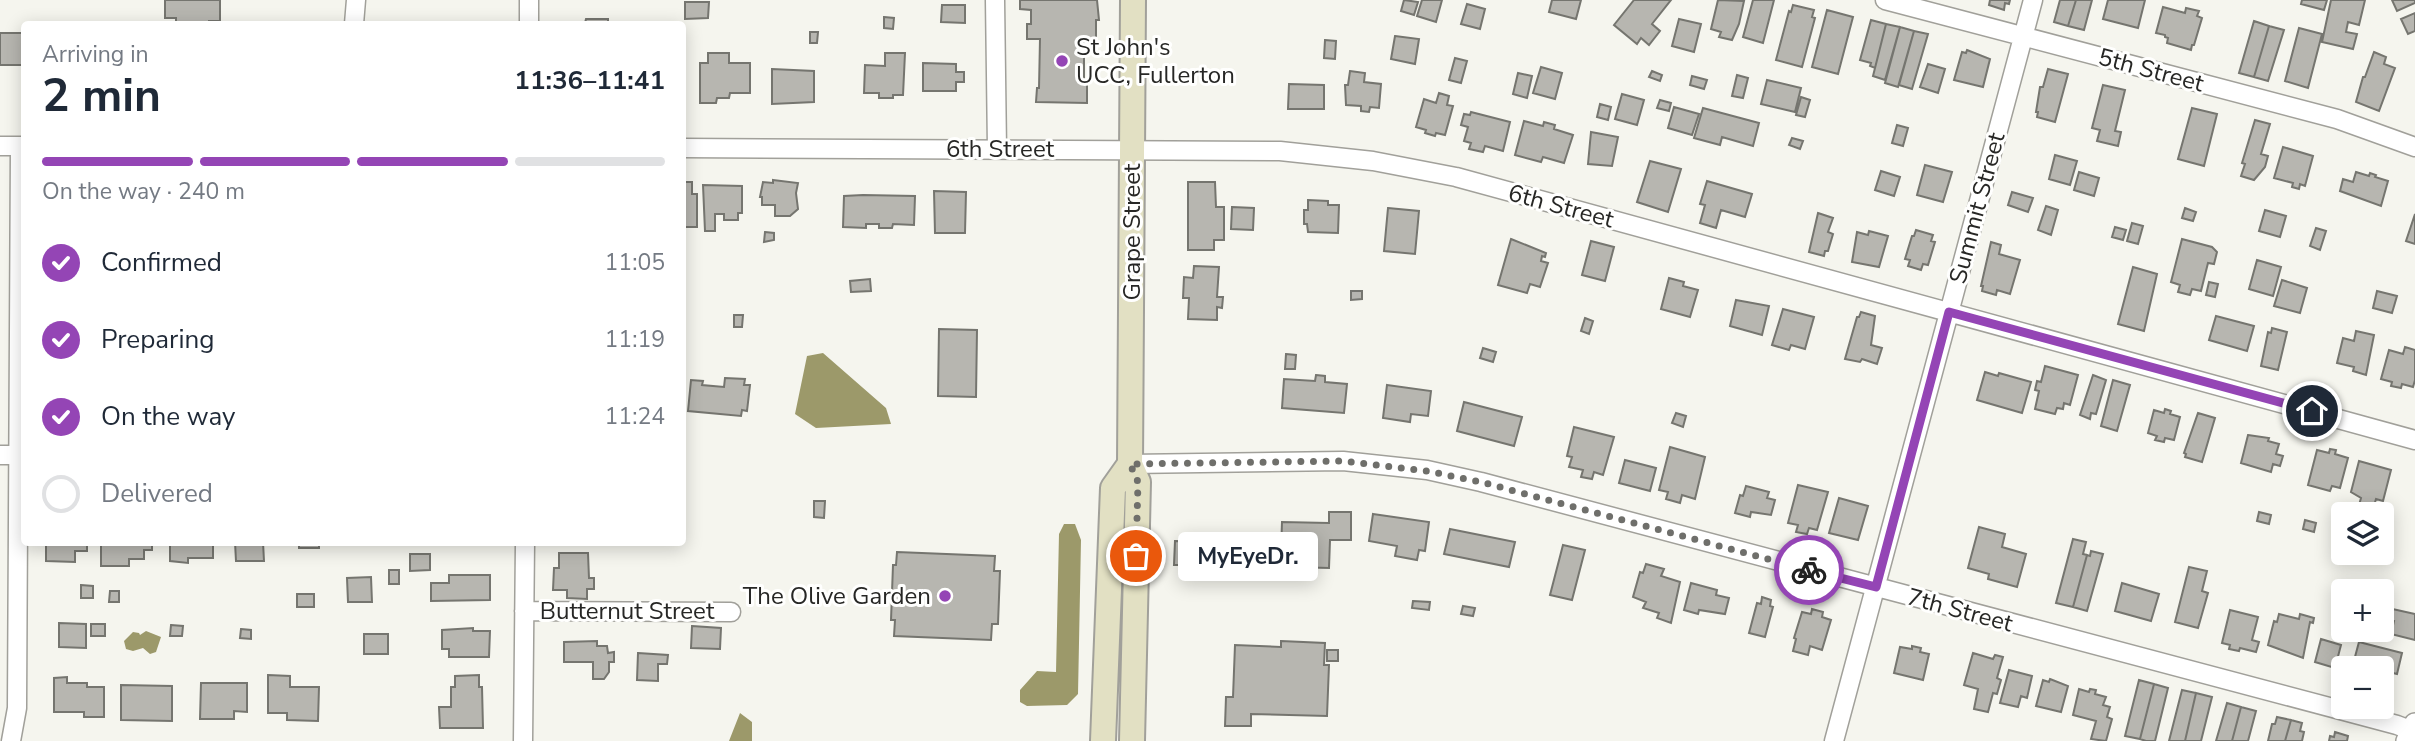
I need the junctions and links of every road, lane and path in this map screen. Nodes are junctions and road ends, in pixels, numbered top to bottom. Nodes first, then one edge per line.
1 (356, 0) edge
2 (529, 0) edge
3 (995, 0) edge
4 (1133, 0) edge
5 (1885, 0) edge
6 (2033, 0) edge
7 (354, 21) edge
8 (529, 21) edge
9 (2023, 37) junction
10 (0, 146) edge
11 (21, 146) edge
12 (2415, 147) edge
13 (686, 148) edge
14 (996, 149) junction
15 (1132, 149) junction
16 (21, 185) edge
17 (1949, 312) junction
18 (2415, 440) edge
19 (14, 455) edge
20 (1130, 464) junction
21 (525, 546) edge
22 (1876, 587) junction
23 (524, 611) junction
24 (731, 611) dead end
25 (2412, 732) edge
26 (11, 741) edge
27 (523, 741) edge
28 (1103, 741) edge
29 (1132, 741) edge
30 (1834, 741) edge

1 - 7 street
2 - 8 street
3 - 14 street
4 - 15 main road, Grape Street
5 - 9 street, 5th Street
6 - 9 street, Summit Street
9 - 12 street, 5th Street
9 - 17 street, Summit Street
10 - 11 street
13 - 14 street, 6th Street
14 - 15 street, 6th Street
15 - 17 street, 6th Street
15 - 20 main road, Grape Street
16 - 19 street
17 - 18 street, 6th Street
17 - 22 street, Summit Street
19 - 26 street
20 - 22 street, 7th Street
20 - 28 main road, Grape Street
20 - 29 main road, Grape Street
21 - 23 street
22 - 25 street, 7th Street
22 - 30 street, Summit Street
23 - 24 street, Butternut Street
23 - 27 street

